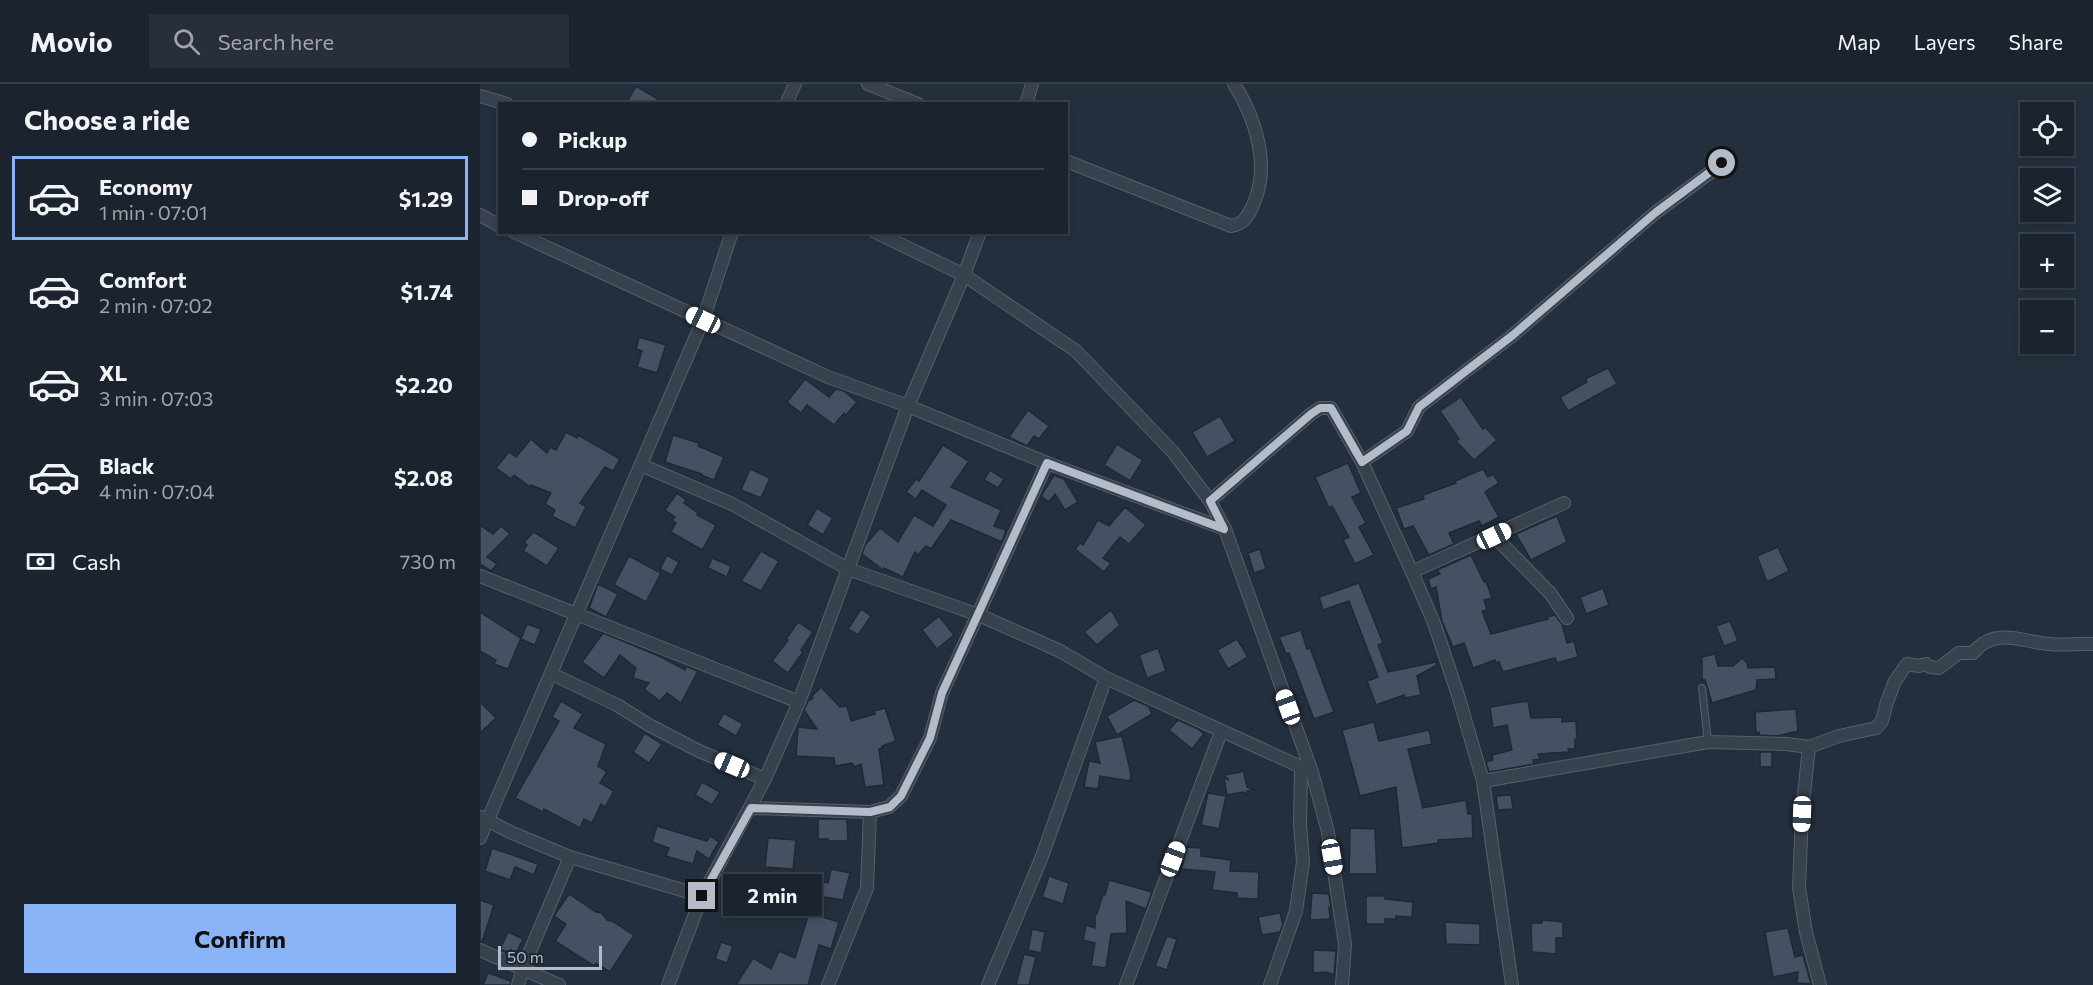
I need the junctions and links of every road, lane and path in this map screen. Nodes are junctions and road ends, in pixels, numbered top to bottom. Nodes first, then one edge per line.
1 (795, 84) edge
2 (868, 84) edge
3 (1032, 84) edge
4 (1234, 84) edge
5 (480, 96) edge
6 (500, 102) edge
7 (787, 102) edge
8 (913, 102) edge
9 (1027, 102) edge
10 (1068, 162) edge
11 (1722, 163) dead end
12 (480, 215) edge
13 (498, 225) edge
14 (518, 234) edge
15 (731, 234) edge
16 (879, 234) edge
17 (979, 234) edge
18 (964, 275) junction
19 (703, 320) junction
20 (908, 406) junction
21 (1362, 462) junction
22 (1047, 463) junction
23 (641, 465) junction
24 (1210, 501) junction
25 (1564, 503) dead end
26 (1224, 529) junction
27 (1494, 536) junction
28 (848, 569) junction
29 (1412, 572) junction
30 (480, 576) edge
31 (576, 614) junction
32 (979, 615) junction
33 (1567, 618) dead end
34 (2093, 644) edge
35 (552, 674) junction
36 (1106, 678) junction
37 (1702, 688) dead end
38 (799, 702) junction
39 (1221, 732) junction
40 (1708, 742) junction
41 (1809, 747) junction
42 (1307, 770) junction
43 (765, 779) junction
44 (1483, 781) junction
45 (751, 808) junction
46 (870, 812) junction
47 (484, 818) edge
48 (480, 838) edge
49 (570, 857) junction
50 (702, 896) junction
51 (480, 951) edge
52 (523, 968) junction
53 (518, 985) edge
54 (559, 985) edge
55 (668, 985) edge
56 (828, 985) edge
57 (988, 985) edge
58 (1126, 985) edge
59 (1270, 985) edge
60 (1342, 985) edge
61 (1512, 985) edge
62 (1820, 985) edge

1 - 7 street
2 - 8 street
3 - 9 street
4 - 10 street
5 - 6 street
11 - 21 street
12 - 13 street
14 - 19 street
15 - 19 street
16 - 18 street
17 - 18 street
18 - 20 street
18 - 24 street
19 - 20 street
19 - 23 street
20 - 22 street
20 - 28 street
21 - 24 street
21 - 29 street
22 - 26 street
22 - 32 street
23 - 28 street
23 - 31 street
24 - 26 street
25 - 27 street
26 - 42 street
27 - 29 street
27 - 33 street
28 - 32 street
28 - 38 street
29 - 44 street
30 - 31 street
31 - 35 street
31 - 38 street
32 - 36 street
32 - 46 street
34 - 41 street
35 - 43 street
35 - 47 street
36 - 39 street
36 - 57 street
37 - 40 lane
38 - 43 street
39 - 42 street
39 - 58 street
40 - 41 street
40 - 44 street
41 - 62 street
42 - 59 street
42 - 60 street
43 - 45 street
44 - 61 street
45 - 46 street
45 - 50 street
46 - 56 street
47 - 48 street
47 - 49 street
49 - 50 street
49 - 52 street
50 - 55 street
51 - 52 street
52 - 53 street
52 - 54 street

